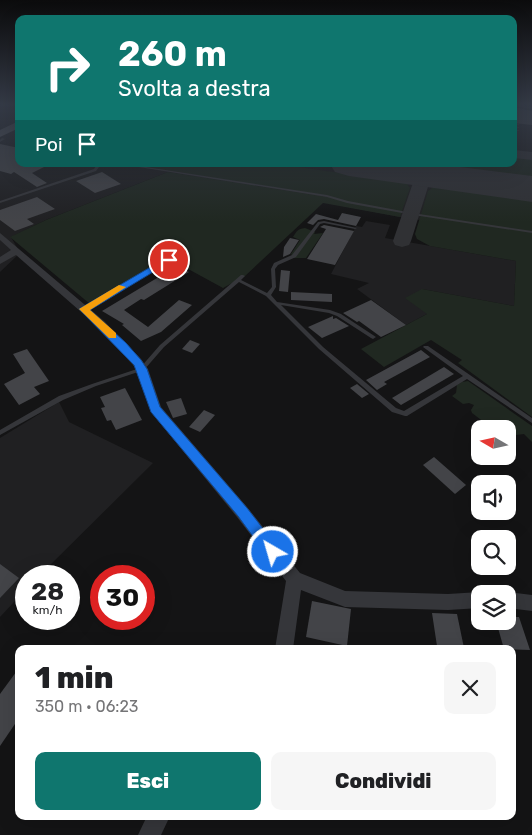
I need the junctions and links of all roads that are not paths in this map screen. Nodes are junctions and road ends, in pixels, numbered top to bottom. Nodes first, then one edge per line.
1 (97, 167) dead end
2 (141, 167) edge
3 (0, 202) edge
4 (402, 212) dead end
5 (420, 215) dead end
6 (355, 228) dead end
7 (532, 232) edge
8 (0, 236) edge
9 (16, 251) junction
10 (169, 260) dead end
11 (0, 261) edge
12 (268, 295) junction
13 (277, 303) junction
14 (84, 309) junction
15 (373, 337) dead end
16 (426, 346) dead end
17 (142, 369) junction
18 (467, 376) junction
19 (532, 421) edge
20 (0, 433) edge
21 (294, 579) junction
22 (471, 601) edge
23 (516, 601) edge
24 (532, 603) edge
25 (285, 645) edge
26 (157, 820) edge
27 (150, 835) edge

1 - 3 lane
2 - 4 lane
5 - 7 lane
6 - 12 lane
8 - 9 street
9 - 11 street
9 - 14 street
10 - 14 lane
12 - 13 lane
12 - 17 lane
13 - 15 lane
13 - 18 lane
14 - 17 street
16 - 18 lane
17 - 20 lane
17 - 21 street
18 - 19 lane
21 - 22 street
21 - 25 street
23 - 24 street
26 - 27 street

